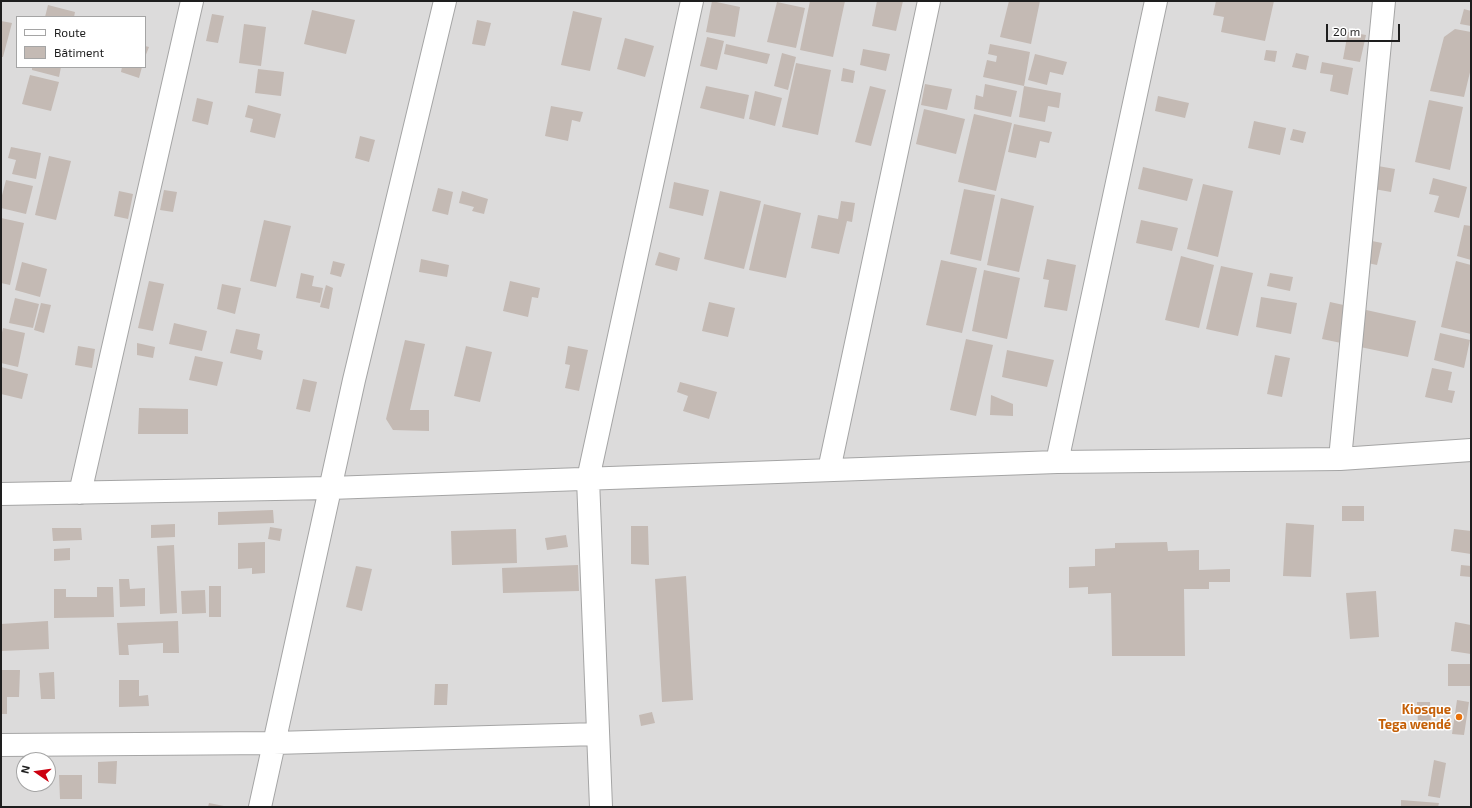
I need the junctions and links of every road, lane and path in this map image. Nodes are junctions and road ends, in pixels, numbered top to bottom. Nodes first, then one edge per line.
1 (192, 1) edge
2 (445, 1) edge
3 (692, 1) edge
4 (928, 1) edge
5 (1156, 1) edge
6 (1384, 1) edge
7 (1471, 450) edge
8 (1340, 459) junction
9 (1057, 462) junction
10 (829, 470) junction
11 (588, 479) junction
12 (330, 488) junction
13 (80, 493) junction
14 (1, 494) edge
15 (598, 734) junction
16 (274, 744) junction
17 (1, 745) edge
18 (260, 807) edge
19 (601, 807) edge

1 - 13 street
2 - 12 street
3 - 11 street
4 - 10 street
5 - 9 street
6 - 8 street
7 - 8 street
8 - 9 street
9 - 10 street
10 - 11 street
11 - 12 street
11 - 15 street
12 - 13 street
12 - 16 street
13 - 14 street
15 - 16 street
15 - 19 street
16 - 17 street
16 - 18 street

